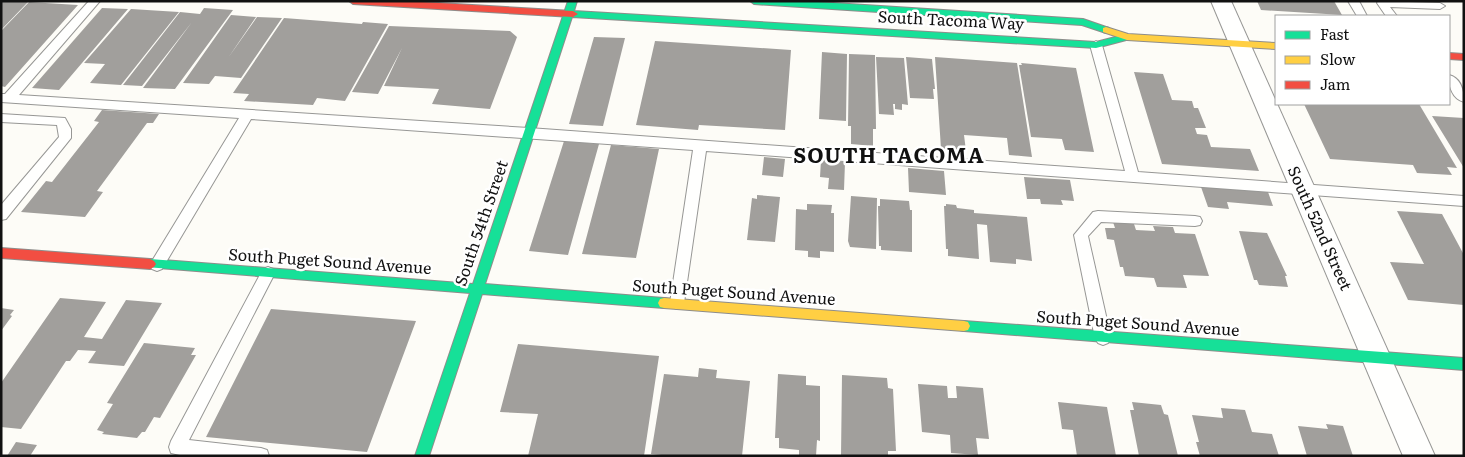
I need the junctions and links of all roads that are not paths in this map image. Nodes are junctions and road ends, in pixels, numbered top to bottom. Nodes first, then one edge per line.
1 (95, 1) edge
2 (353, 1) edge
3 (573, 1) edge
4 (754, 1) edge
5 (1221, 1) edge
6 (1353, 1) edge
7 (1440, 6) dead end
8 (568, 15) junction
9 (1361, 15) edge
10 (1390, 15) edge
11 (1126, 37) junction
12 (1239, 44) junction
13 (1096, 45) junction
14 (1275, 46) edge
15 (1450, 56) edge
16 (1464, 57) edge
17 (1450, 80) edge
18 (5, 98) edge
19 (1464, 98) edge
20 (247, 115) junction
21 (1, 118) edge
22 (528, 133) junction
23 (700, 146) junction
24 (1134, 178) junction
25 (1304, 191) junction
26 (1464, 201) edge
27 (1, 215) edge
28 (1195, 221) dead end
29 (1, 253) edge
30 (157, 265) junction
31 (268, 273) junction
32 (476, 289) junction
33 (677, 303) junction
34 (1103, 338) junction
35 (1377, 357) junction
36 (1464, 364) edge
37 (261, 456) edge
38 (422, 456) edge
39 (1419, 456) edge

1 - 18 lane
2 - 8 street, South Tacoma Way
3 - 8 street, South 54th Street
4 - 11 street, South Tacoma Way
5 - 12 street, South 52nd Street
6 - 9 lane
7 - 10 lane
8 - 13 street, South Tacoma Way
8 - 22 street, South 54th Street
11 - 12 street, South Tacoma Way
11 - 13 street, South Tacoma Way
12 - 14 street, South Tacoma Way
12 - 25 street, South 52nd Street
13 - 24 lane
15 - 16 street
17 - 19 lane
18 - 20 lane
20 - 22 lane
20 - 30 lane
21 - 27 lane
22 - 23 lane
22 - 32 street, South 54th Street
23 - 24 lane
23 - 33 lane
24 - 25 lane
25 - 26 lane
25 - 35 street, South 52nd Street
28 - 34 lane
29 - 30 street, South Puget Sound Avenue
30 - 31 street, South Puget Sound Avenue
31 - 32 street, South Puget Sound Avenue
31 - 37 lane
32 - 33 street, South Puget Sound Avenue
32 - 38 street, South 54th Street
33 - 34 street, South Puget Sound Avenue
34 - 35 street, South Puget Sound Avenue
35 - 36 street, South Puget Sound Avenue
35 - 39 street, South 52nd Street

